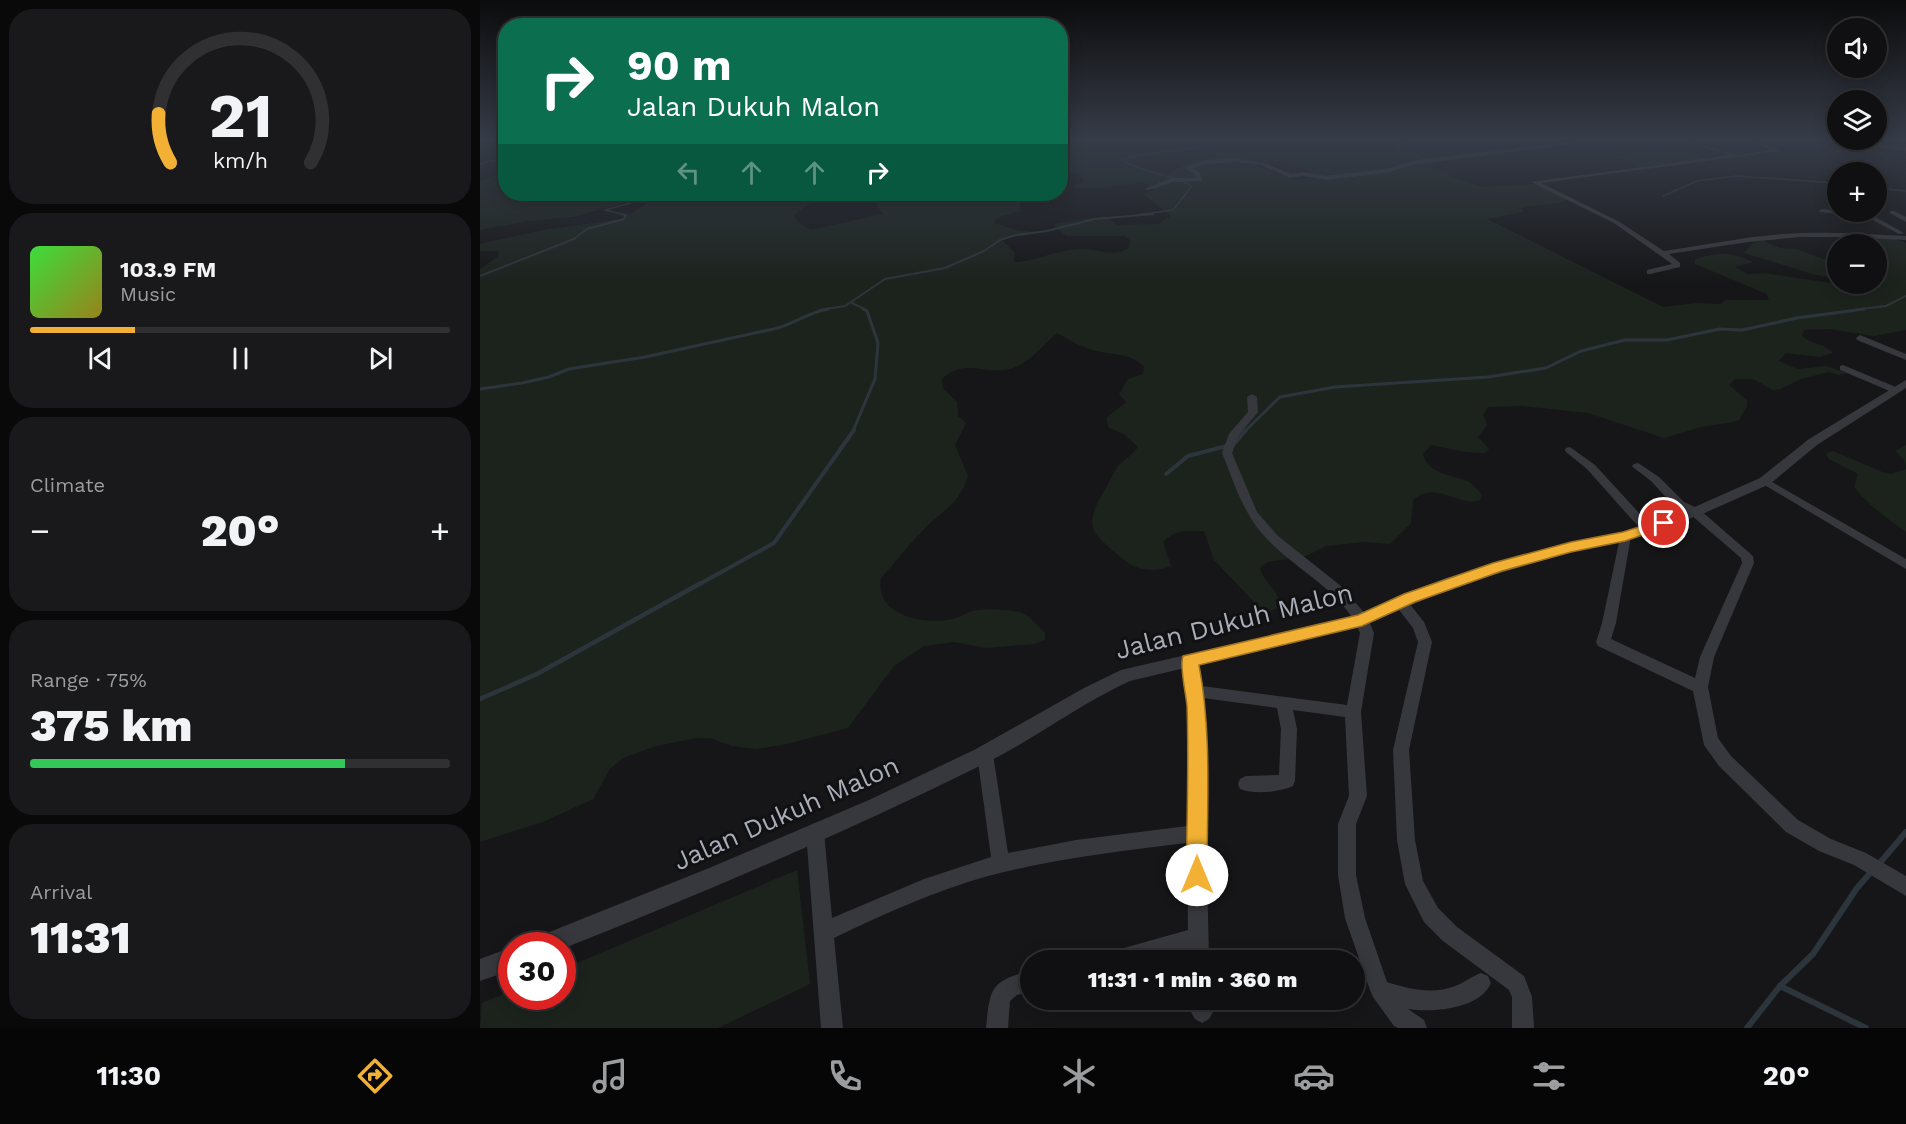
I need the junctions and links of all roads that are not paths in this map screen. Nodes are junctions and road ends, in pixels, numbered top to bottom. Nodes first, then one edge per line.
1 (1151, 188) edge
2 (1546, 188) edge
3 (1147, 189) dead end
4 (1822, 211) dead end
5 (1892, 212) dead end
6 (1906, 219) edge
7 (1905, 236) edge
8 (1663, 253) junction
9 (1650, 272) dead end
10 (1860, 338) dead end
11 (1906, 357) edge
12 (1843, 368) dead end
13 (1901, 387) edge
14 (1252, 398) dead end
15 (1570, 450) dead end
16 (1638, 466) dead end
17 (1765, 481) junction
18 (1695, 512) junction
19 (1647, 529) junction
20 (1625, 537) junction
21 (1906, 565) edge
22 (1400, 602) junction
23 (1362, 620) junction
24 (1189, 660) junction
25 (1700, 687) junction
26 (1195, 691) junction
27 (1284, 702) junction
28 (1353, 712) junction
29 (985, 754) junction
30 (1246, 784) dead end
31 (815, 832) junction
32 (1196, 833) junction
33 (1001, 864) junction
34 (1906, 887) edge
35 (824, 932) junction
36 (576, 933) edge
37 (1198, 937) junction
38 (1152, 950) edge
39 (1199, 950) edge
40 (498, 963) edge
41 (480, 970) edge
42 (1020, 983) edge
43 (1481, 983) dead end
44 (1380, 990) junction
45 (832, 1028) edge
46 (997, 1028) edge
47 (1416, 1028) edge
48 (1523, 1028) edge

1 - 3 street
2 - 8 street
4 - 7 street
5 - 6 street
7 - 8 street
8 - 9 street
10 - 11 street
12 - 13 street
13 - 17 street, Jalan Dukuh Malon
14 - 23 street
15 - 19 street
16 - 18 street
17 - 18 street, Jalan Dukuh Malon
17 - 21 street
18 - 19 street, Jalan Dukuh Malon
18 - 25 street
19 - 20 street, Jalan Dukuh Malon
20 - 22 street, Jalan Dukuh Malon
20 - 25 street
22 - 23 street, Jalan Dukuh Malon
22 - 48 street
23 - 24 street, Jalan Dukuh Malon
23 - 28 street
24 - 26 street
24 - 29 street, Jalan Dukuh Malon
25 - 34 street
26 - 27 street
26 - 32 street
27 - 28 street
27 - 30 street
28 - 44 street
29 - 31 street, Jalan Dukuh Malon
29 - 33 street
31 - 35 street
31 - 36 street, Jalan Dukuh Malon
32 - 33 street
32 - 37 street
33 - 35 street
35 - 45 street
37 - 38 street
37 - 39 street
40 - 41 street
42 - 46 street
43 - 44 street
44 - 47 street

